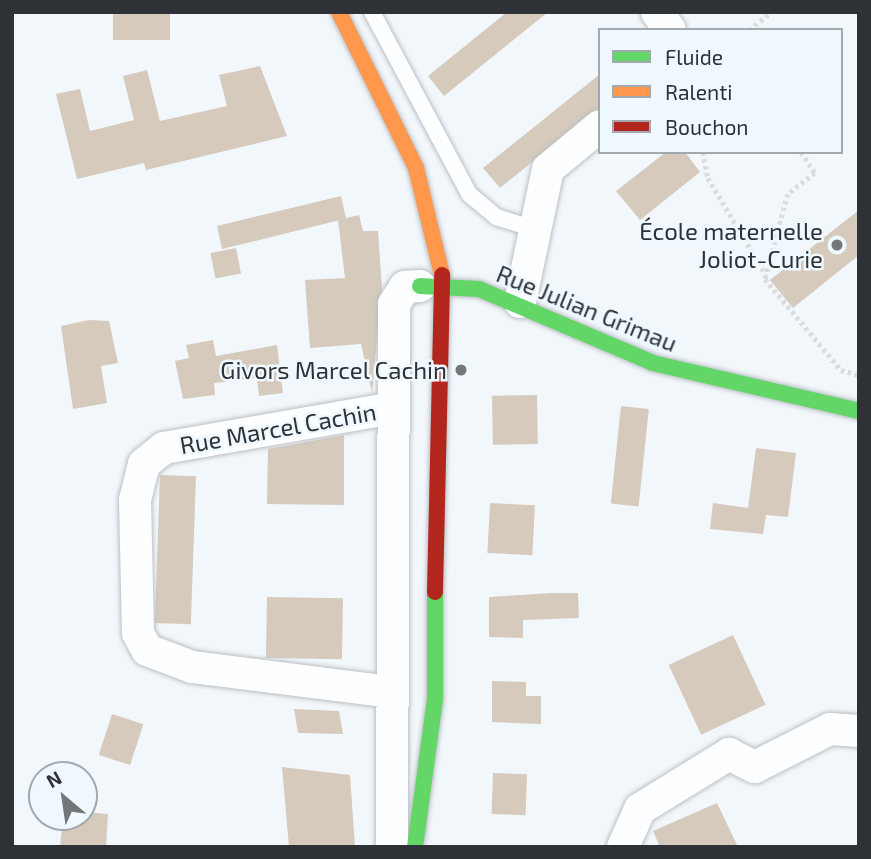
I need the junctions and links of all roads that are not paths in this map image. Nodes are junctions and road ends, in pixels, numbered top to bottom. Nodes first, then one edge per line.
1 (339, 12) edge
2 (372, 12) edge
3 (657, 12) edge
4 (669, 28) edge
5 (598, 128) edge
6 (535, 229) junction
7 (425, 295) junction
8 (520, 302) junction
9 (851, 395) edge
10 (394, 408) junction
11 (436, 413) junction
12 (391, 692) junction
13 (859, 731) edge
14 (392, 847) edge
15 (415, 847) edge
16 (623, 847) edge

1 - 7 street
2 - 6 lane
3 - 4 street
5 - 6 street
6 - 8 street
7 - 8 street, Rue Julian Grimau
7 - 10 street, Rue Marcel Cachin
7 - 11 street
7 - 11 street
8 - 9 street, Rue Julian Grimau
10 - 12 street, Rue Marcel Cachin
10 - 12 street, Rue Marcel Cachin
11 - 15 street
12 - 14 street, Rue Marcel Cachin
13 - 16 street

